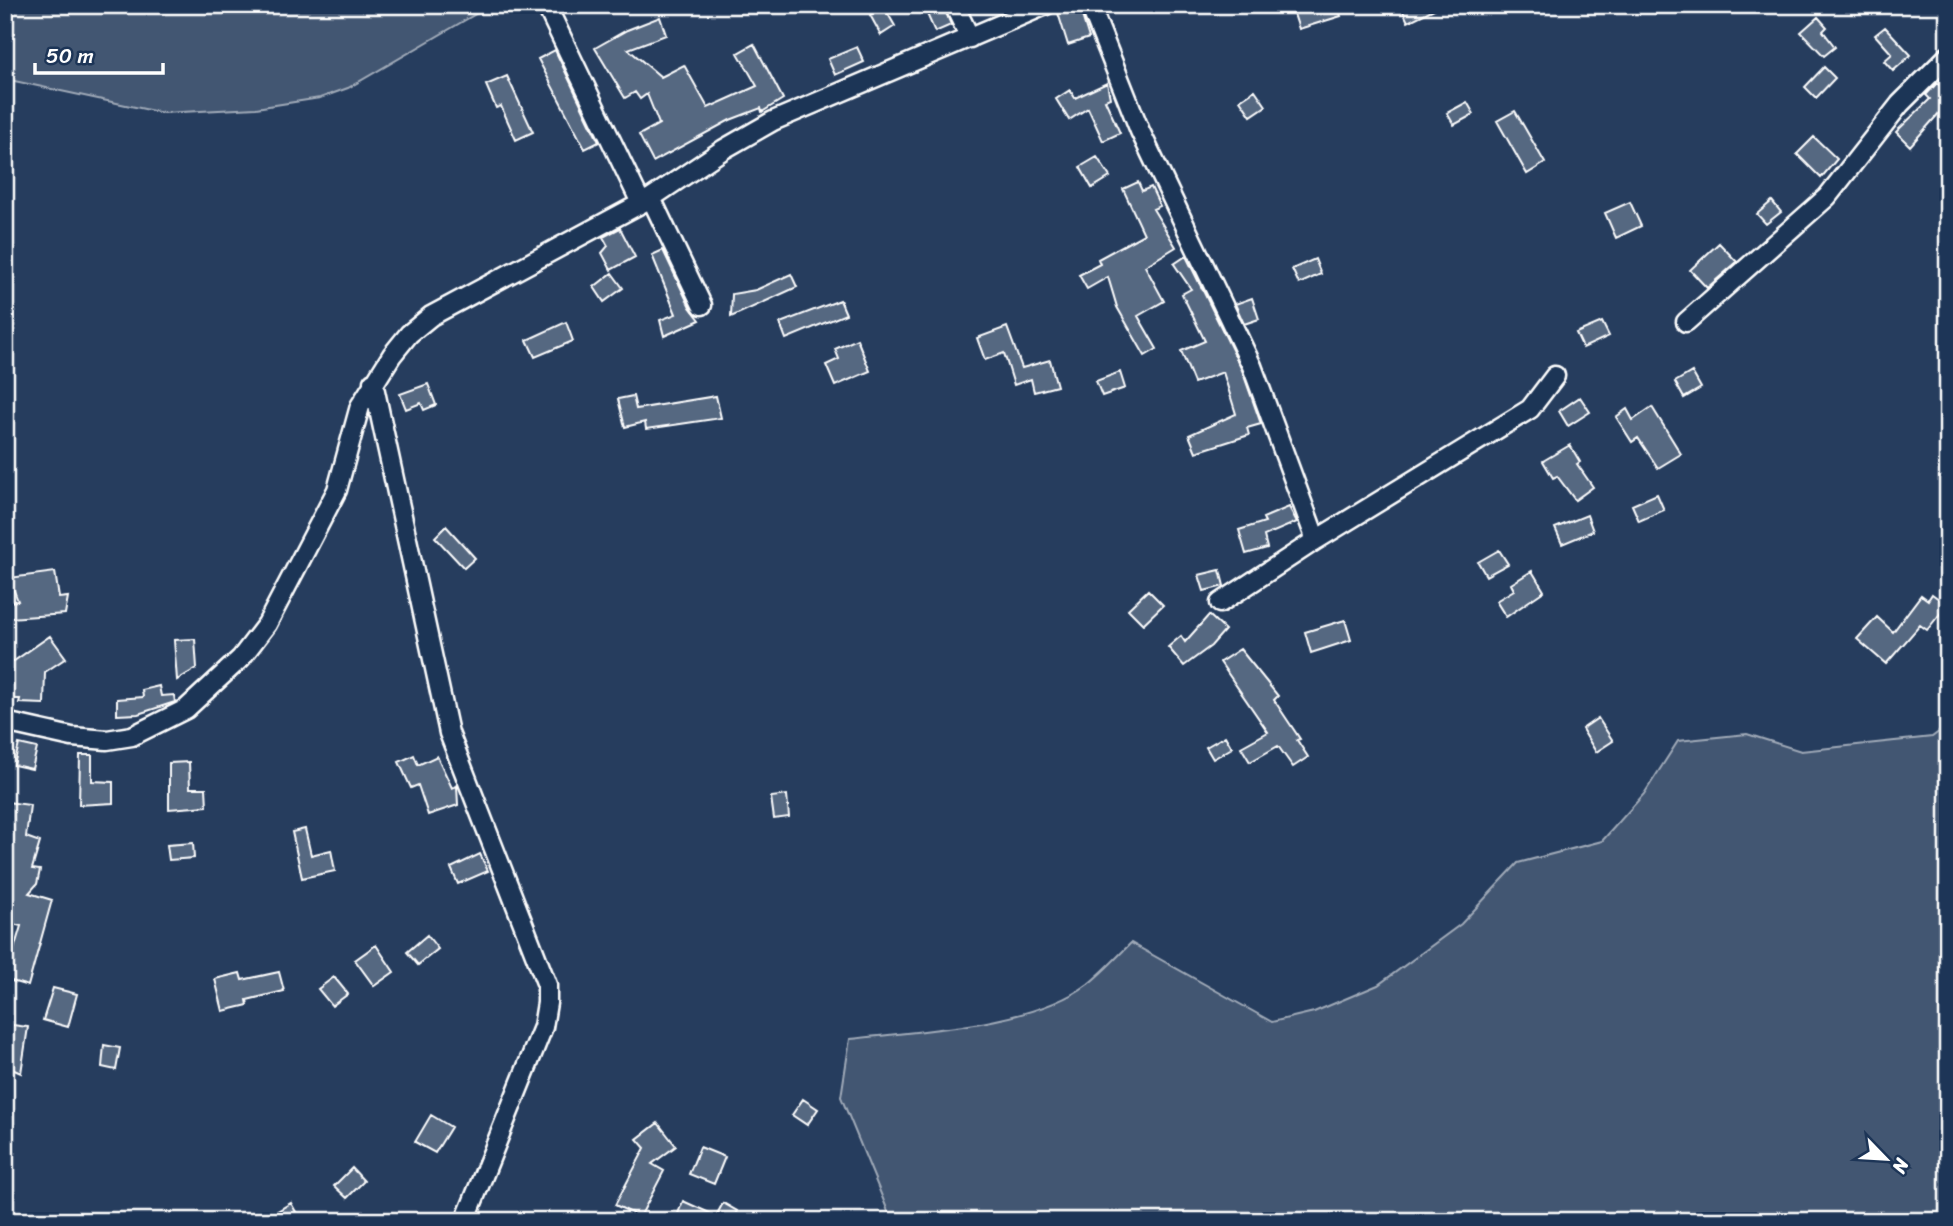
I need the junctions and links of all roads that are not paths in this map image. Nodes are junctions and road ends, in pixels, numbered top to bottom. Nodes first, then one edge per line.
1 (546, 5) edge
2 (954, 5) edge
3 (1046, 5) edge
4 (1090, 5) edge
5 (970, 38) junction
6 (1948, 56) edge
7 (646, 201) junction
8 (702, 304) dead end
9 (1686, 322) dead end
10 (1555, 376) dead end
11 (373, 382) junction
12 (1316, 540) junction
13 (1220, 603) dead end
14 (6, 728) edge
15 (465, 1221) edge

1 - 7 street
2 - 5 street
3 - 5 street
4 - 12 street
5 - 7 street
6 - 9 street
7 - 8 street
7 - 11 street
10 - 12 street
11 - 14 street
11 - 15 street
12 - 13 street

